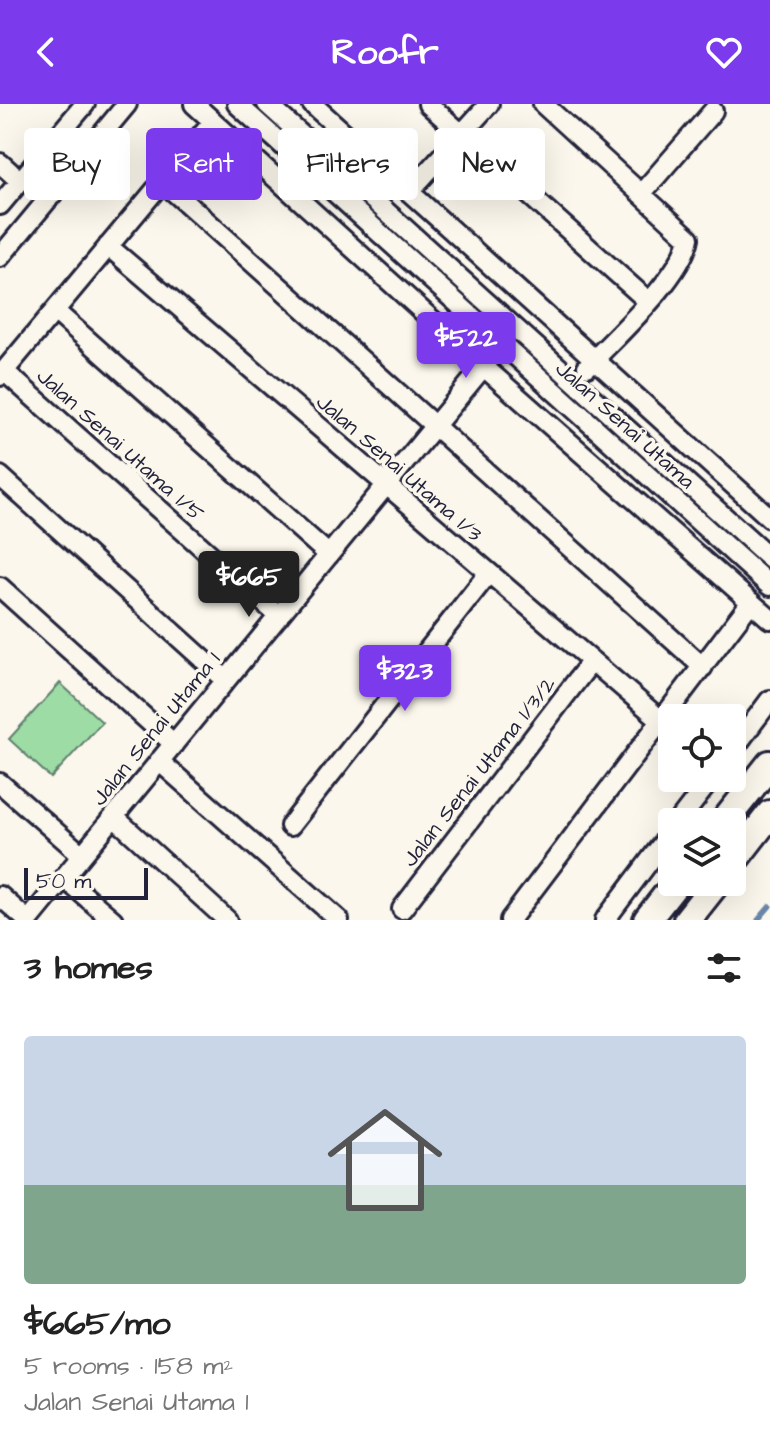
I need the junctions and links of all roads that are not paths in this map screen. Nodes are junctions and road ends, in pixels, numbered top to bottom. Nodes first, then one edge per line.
1 (85, 104) edge
2 (127, 104) edge
3 (194, 104) edge
4 (237, 104) edge
5 (267, 104) edge
6 (312, 104) edge
7 (428, 104) edge
8 (489, 104) edge
9 (543, 104) edge
10 (713, 111) dead end
11 (213, 121) junction
12 (207, 128) edge
13 (338, 128) edge
14 (454, 128) edge
15 (468, 128) edge
16 (0, 163) edge
17 (434, 165) edge
18 (20, 181) junction
19 (418, 182) edge
20 (641, 194) junction
21 (146, 200) edge
22 (183, 200) edge
23 (418, 200) edge
24 (535, 200) edge
25 (0, 205) edge
26 (108, 246) junction
27 (0, 257) edge
28 (649, 302) junction
29 (56, 312) junction
30 (502, 344) junction
31 (593, 360) junction
32 (484, 367) junction
33 (2, 374) edge
34 (574, 381) junction
35 (436, 426) junction
36 (0, 476) edge
37 (387, 485) junction
38 (770, 518) edge
39 (329, 555) junction
40 (770, 558) edge
41 (487, 575) junction
42 (770, 586) edge
43 (0, 587) edge
44 (751, 602) junction
45 (279, 616) junction
46 (770, 619) edge
47 (591, 662) junction
48 (703, 667) junction
49 (226, 680) junction
50 (770, 700) edge
51 (675, 704) edge
52 (658, 718) edge
53 (658, 726) edge
54 (746, 732) edge
55 (174, 744) junction
56 (159, 761) junction
57 (770, 764) edge
58 (0, 783) edge
59 (701, 792) edge
60 (689, 808) edge
61 (735, 808) edge
62 (770, 814) edge
63 (114, 817) junction
64 (290, 826) dead end
65 (746, 845) edge
66 (658, 850) edge
67 (82, 855) junction
68 (64, 878) junction
69 (0, 896) edge
70 (666, 896) edge
71 (706, 896) edge
72 (402, 909) dead end
73 (28, 920) edge
74 (113, 920) edge
75 (227, 920) edge
76 (339, 920) edge
77 (510, 920) edge
78 (605, 920) edge
79 (647, 920) edge
80 (687, 920) edge

1 - 18 street
2 - 27 street
3 - 11 street
4 - 30 street, Jalan Senai Utama
5 - 34 street, Jalan Senai Utama
6 - 13 street
7 - 14 street
8 - 15 street
9 - 20 street
10 - 20 street
11 - 12 street
11 - 32 street
16 - 18 street
17 - 19 street
18 - 25 street
20 - 28 street
21 - 26 street
22 - 35 street
23 - 31 street
24 - 28 street
26 - 29 street
26 - 37 street, Jalan Senai Utama 1/3
28 - 31 street
29 - 33 street
29 - 39 street
30 - 32 street, Jalan Senai Utama 1
30 - 42 street, Jalan Senai Utama
31 - 34 street
31 - 38 street
32 - 35 street, Jalan Senai Utama 1
32 - 44 street
33 - 45 street, Jalan Senai Utama 1/5
34 - 40 street, Jalan Senai Utama
35 - 37 street, Jalan Senai Utama 1
35 - 48 street
36 - 49 street
37 - 39 street, Jalan Senai Utama 1
37 - 41 street, Jalan Senai Utama 1/3
39 - 45 street, Jalan Senai Utama 1
41 - 47 street, Jalan Senai Utama 1/3
41 - 64 street
43 - 55 street
44 - 46 street
44 - 48 street
45 - 49 street, Jalan Senai Utama 1
47 - 52 street, Jalan Senai Utama 1/3
47 - 72 street, Jalan Senai Utama 1/3/2
48 - 51 street
49 - 55 street, Jalan Senai Utama 1
50 - 54 street
53 - 77 street
55 - 56 street, Jalan Senai Utama 1
56 - 63 street, Jalan Senai Utama 1
56 - 76 street
57 - 61 highway
58 - 67 street
59 - 60 street
62 - 65 highway
63 - 67 street, Jalan Senai Utama 1
63 - 75 street
66 - 78 street
67 - 68 street, Jalan Senai Utama 1
68 - 73 street, Jalan Senai Utama 1
68 - 74 street
69 - 73 street
70 - 79 highway
71 - 80 highway

